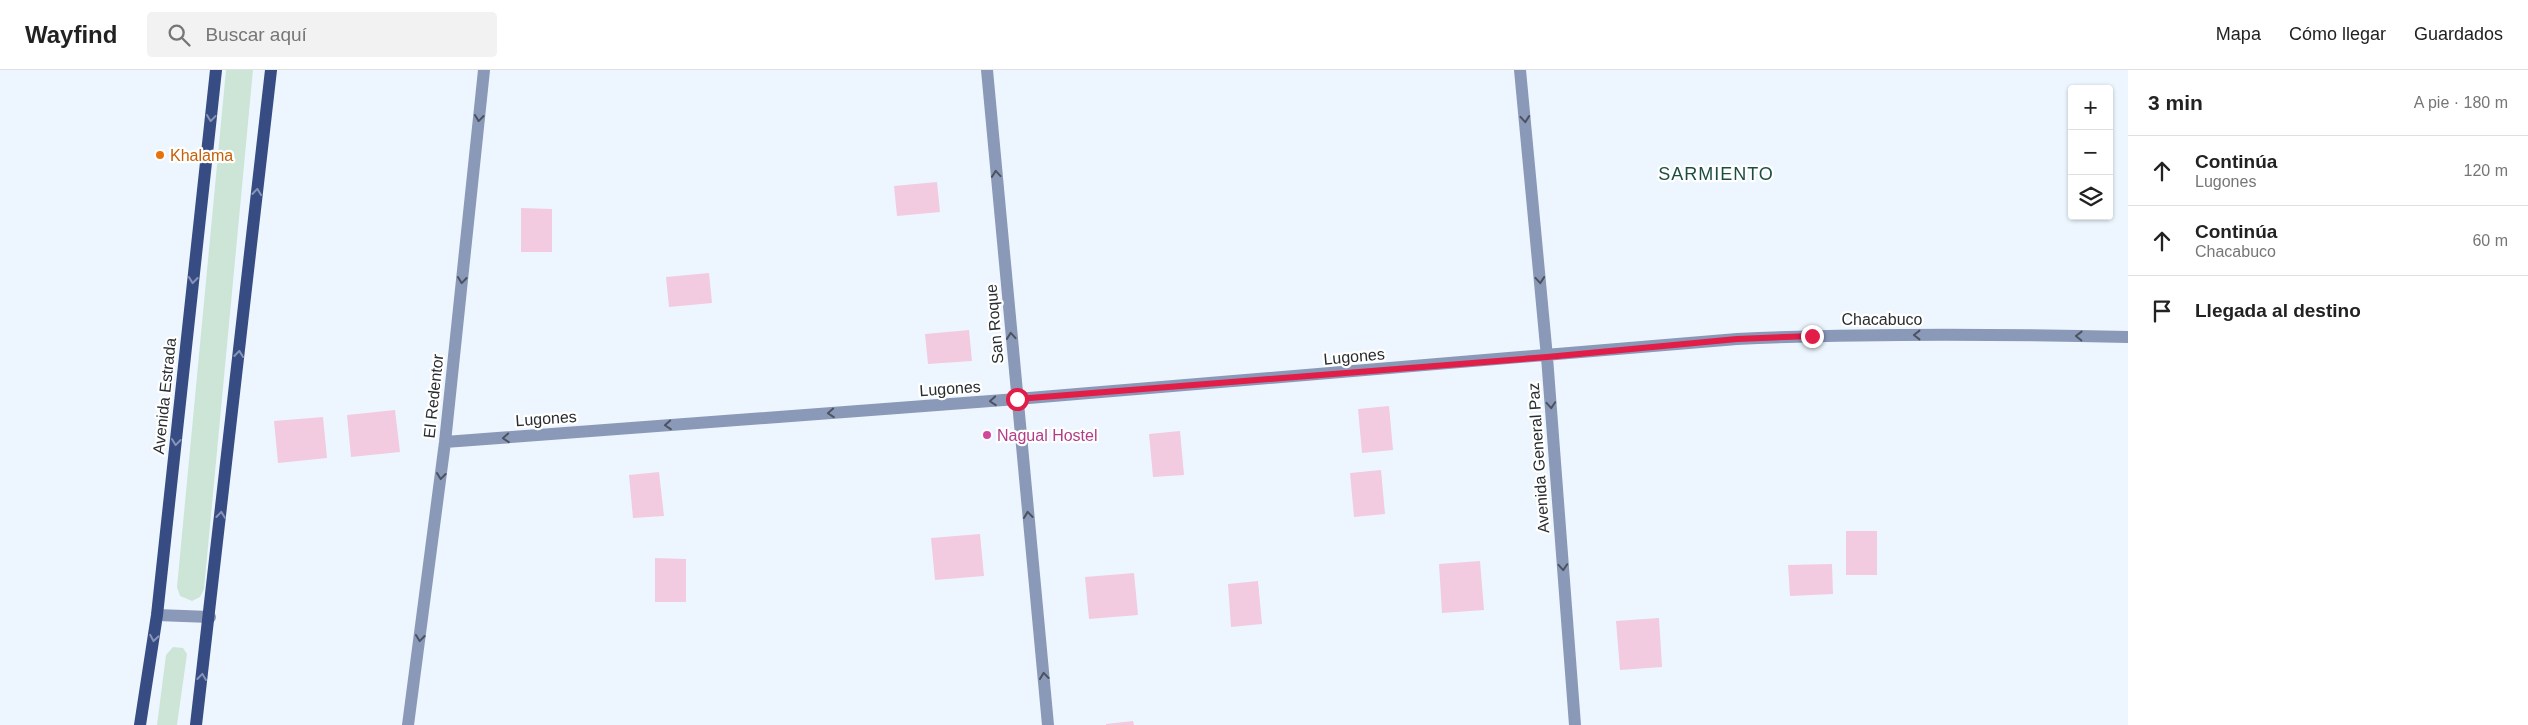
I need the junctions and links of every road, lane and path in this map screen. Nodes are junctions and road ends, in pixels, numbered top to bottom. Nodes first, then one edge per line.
1 (216, 70) edge
2 (271, 70) edge
3 (484, 70) edge
4 (987, 70) edge
5 (1520, 70) edge
6 (2128, 337) edge
7 (1547, 357) junction
8 (1017, 399) junction
9 (445, 442) junction
10 (157, 615) junction
11 (210, 617) junction
12 (140, 725) edge
13 (196, 725) edge
14 (408, 725) edge
15 (1048, 725) edge
16 (1575, 725) edge

1 -> 10 main road, Avenida Estrada
11 -> 2 main road
3 -> 9 street, El Redentor
8 -> 4 street, San Roque
5 -> 7 street, Avenida General Paz
6 -> 7 street, Chacabuco
7 - 8 street, Lugones
7 -> 16 street, Avenida General Paz
8 -> 9 street, Lugones
15 -> 8 street, San Roque
9 -> 14 street, El Redentor
10 - 11 street
10 -> 12 main road, Avenida Estrada
13 -> 11 main road

